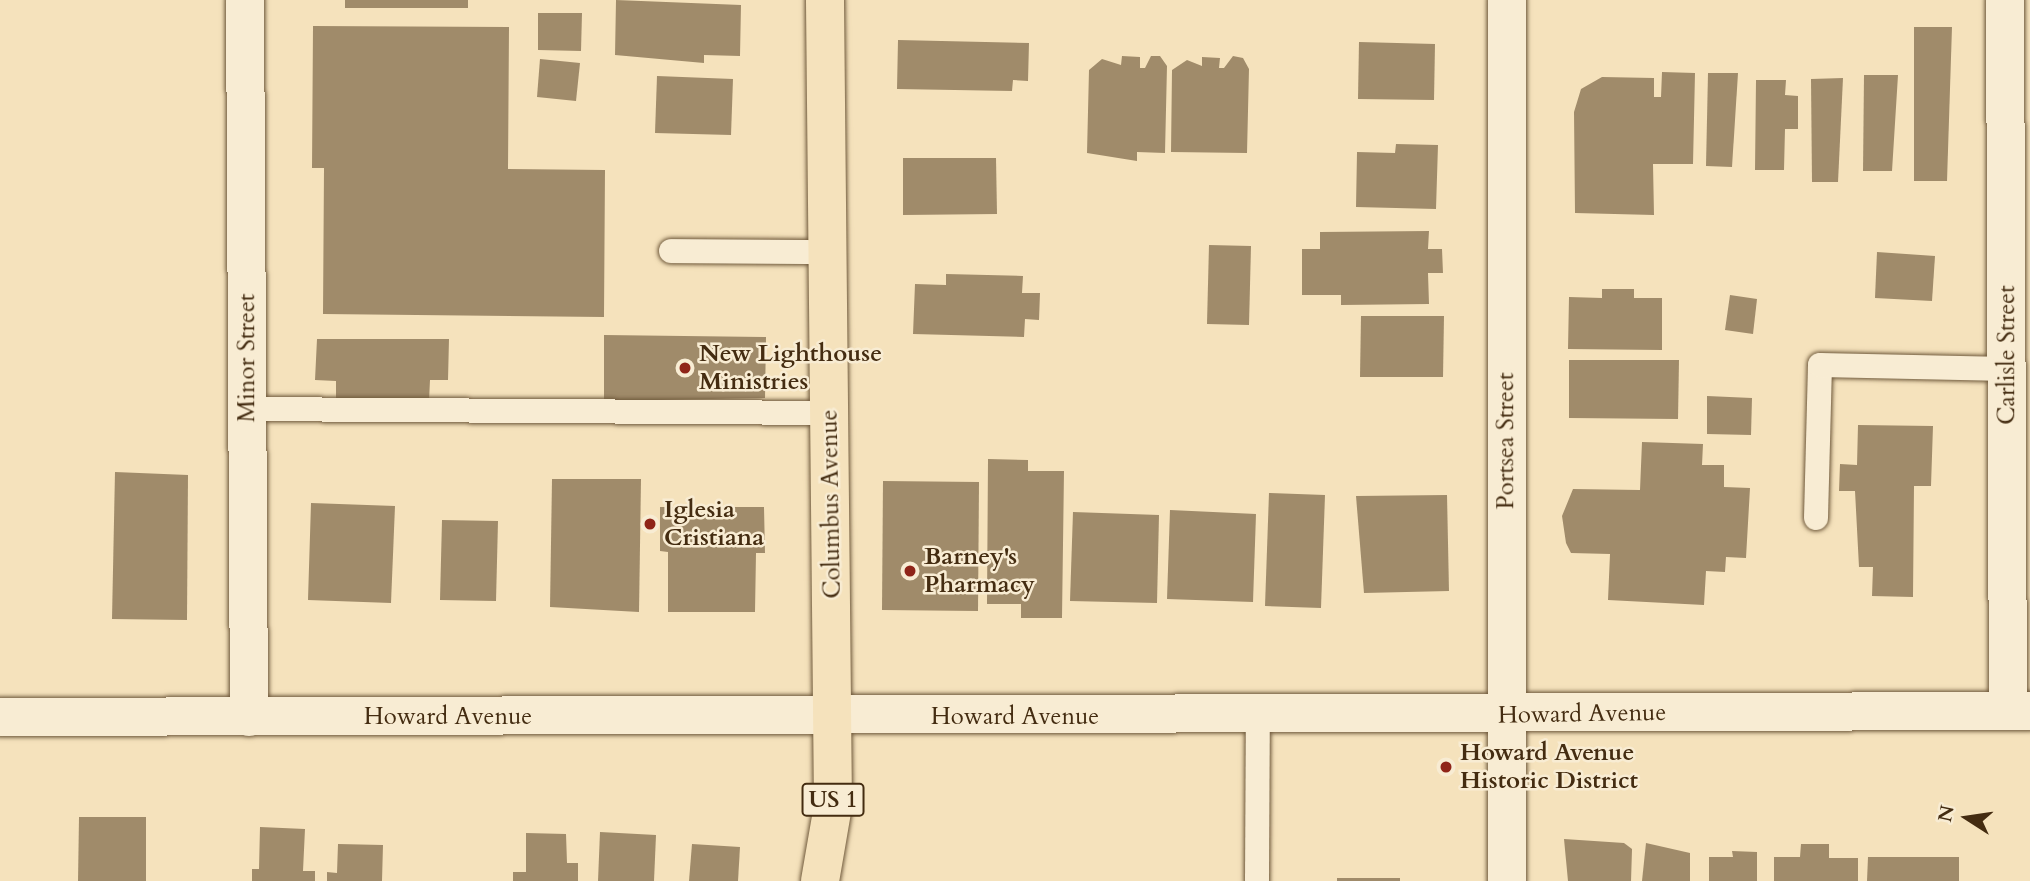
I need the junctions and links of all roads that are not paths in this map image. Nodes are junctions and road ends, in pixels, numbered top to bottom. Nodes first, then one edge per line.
1 (245, 0) edge
2 (825, 0) edge
3 (1507, 0) edge
4 (2005, 0) edge
5 (671, 251) dead end
6 (828, 253) junction
7 (2007, 369) junction
8 (247, 409) junction
9 (830, 413) junction
10 (1816, 519) dead end
11 (2019, 710) edge
12 (1506, 715) junction
13 (1258, 716) junction
14 (249, 717) junction
15 (0, 718) edge
16 (832, 718) junction
17 (820, 881) edge
18 (1257, 881) edge
19 (1507, 881) edge

1 - 8 street, Minor Street
2 - 6 main road, Columbus Avenue / US 1
3 - 12 street, Portsea Street
4 - 7 street, Carlisle Street
5 - 6 lane
6 - 9 main road, Columbus Avenue / US 1
7 - 10 lane
7 - 11 street, Carlisle Street
8 - 9 lane
8 - 14 street, Minor Street
9 - 16 main road, Columbus Avenue / US 1
11 - 12 street, Howard Avenue
12 - 13 street, Howard Avenue
12 - 19 street, Portsea Street
13 - 16 street, Howard Avenue
13 - 18 lane
14 - 15 street, Howard Avenue
14 - 16 street, Howard Avenue
16 - 17 main road, Columbus Avenue / US 1

